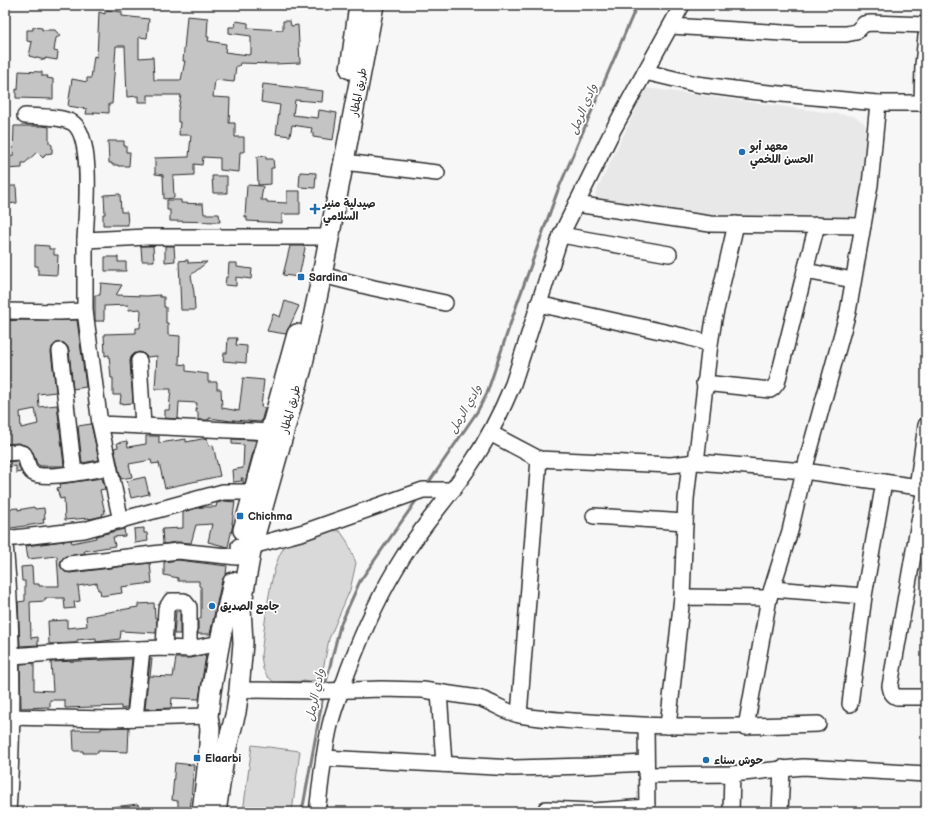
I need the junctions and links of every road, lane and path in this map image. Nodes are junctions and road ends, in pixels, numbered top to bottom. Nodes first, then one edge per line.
1 (359, 5) edge
2 (374, 5) edge
3 (682, 5) edge
4 (926, 25) edge
5 (671, 26) junction
6 (926, 36) edge
7 (645, 72) junction
8 (878, 103) junction
9 (924, 103) edge
10 (24, 116) dead end
11 (344, 162) junction
12 (437, 173) dead end
13 (576, 204) junction
14 (736, 224) junction
15 (817, 225) junction
16 (862, 226) junction
17 (561, 235) junction
18 (324, 237) junction
19 (85, 240) junction
20 (669, 254) dead end
21 (805, 271) junction
22 (322, 275) junction
23 (853, 280) junction
24 (445, 304) dead end
25 (538, 304) junction
26 (5, 311) edge
27 (85, 311) junction
28 (710, 344) junction
29 (60, 351) dead end
30 (139, 361) dead end
31 (704, 383) junction
32 (100, 424) junction
33 (926, 425) edge
34 (143, 426) junction
35 (490, 433) junction
36 (276, 434) junction
37 (5, 453) edge
38 (539, 459) junction
39 (693, 463) junction
40 (109, 467) junction
41 (804, 471) junction
42 (74, 473) junction
43 (884, 482) junction
44 (923, 487) edge
45 (453, 490) junction
46 (260, 494) junction
47 (594, 516) dead end
48 (121, 521) junction
49 (685, 522) junction
50 (5, 539) edge
51 (5, 543) edge
52 (243, 549) junction
53 (69, 564) dead end
54 (771, 594) junction
55 (864, 596) junction
56 (682, 597) junction
57 (7, 601) edge
58 (220, 640) junction
59 (244, 643) junction
60 (164, 648) junction
61 (142, 649) junction
62 (189, 649) junction
63 (12, 656) junction
64 (239, 690) junction
65 (341, 691) junction
66 (439, 692) junction
67 (926, 697) edge
68 (850, 704) dead end
69 (519, 715) junction
70 (9, 718) edge
71 (135, 718) junction
72 (209, 722) junction
73 (818, 724) dead end
74 (646, 726) junction
75 (668, 726) junction
76 (746, 727) junction
77 (230, 732) junction
78 (324, 758) junction
79 (444, 764) junction
80 (782, 768) junction
81 (646, 769) junction
82 (8, 774) edge
83 (732, 774) junction
84 (926, 774) edge
85 (546, 809) dead end
86 (647, 809) edge
87 (623, 810) edge
88 (8, 812) edge
89 (202, 812) edge
90 (216, 812) edge
91 (317, 812) edge
92 (731, 812) edge
93 (780, 812) edge

1 - 18 main road, طريق المطار
2 - 11 main road, طريق المطار
3 - 5 street
4 - 5 street
5 - 7 street
6 - 9 street
7 - 8 street
7 - 13 street
8 - 9 street
8 - 16 street
10 - 19 street
11 - 12 street
11 - 18 main road, طريق المطار
13 - 14 street
13 - 17 street
14 - 15 street
14 - 28 street
15 - 16 street
15 - 21 street
16 - 23 street
17 - 20 street
17 - 25 street
18 - 19 street
18 - 22 main road, طريق المطار
18 - 36 main road, طريق المطار
19 - 27 street
21 - 23 street
21 - 31 street
22 - 24 street
22 - 36 main road, طريق المطار
23 - 41 street
25 - 28 street
25 - 35 street
26 - 27 street
27 - 32 street
28 - 31 street
29 - 42 street
30 - 34 street
31 - 39 street
32 - 34 street
32 - 40 street
33 - 44 street
34 - 36 street
35 - 38 street
35 - 45 street
36 - 46 main road, طريق المطار
37 - 42 street
38 - 39 street
38 - 69 street
39 - 41 street
39 - 49 street
40 - 42 street
40 - 48 street
41 - 43 street
41 - 54 street
43 - 44 street
43 - 55 street
44 - 67 street
45 - 52 street
45 - 65 street
46 - 48 street
46 - 52 main road, طريق المطار
47 - 49 street
48 - 50 street
49 - 56 street
51 - 57 street
52 - 53 street
52 - 58 main road, طريق المطار
52 - 59 main road, طريق المطار
54 - 55 street
54 - 56 street
54 - 76 street
55 - 68 street
56 - 75 street
57 - 63 street
58 - 59 main road
58 - 62 street
58 - 72 main road, طريق المطار
59 - 64 main road, طريق المطار
60 - 61 street
60 - 62 street
60 - 62 street
61 - 63 street
61 - 71 street
63 - 70 street
64 - 65 street
64 - 77 main road, طريق المطار
65 - 66 street
65 - 78 street
66 - 69 street
66 - 79 street
69 - 74 street
70 - 71 street
70 - 82 street
71 - 72 street
72 - 77 main road
72 - 89 main road, طريق المطار
73 - 76 street
74 - 75 street
74 - 81 street
75 - 76 street
77 - 90 main road, طريق المطار
78 - 79 street
78 - 91 street
79 - 81 street
80 - 83 street
80 - 84 street
80 - 93 street
81 - 83 street
81 - 86 street
82 - 88 street
83 - 92 street
85 - 87 street
86 - 87 street

